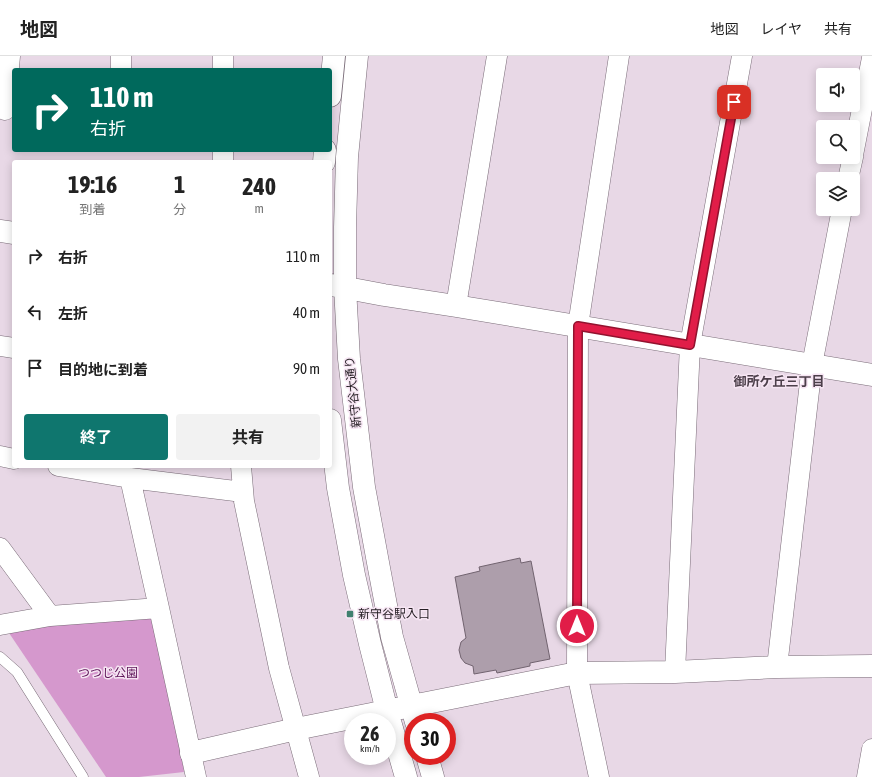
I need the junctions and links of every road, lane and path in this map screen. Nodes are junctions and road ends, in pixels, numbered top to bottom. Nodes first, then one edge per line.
1 (10, 56) edge
2 (121, 56) edge
3 (223, 56) edge
4 (334, 56) edge
5 (357, 56) edge
6 (497, 56) edge
7 (619, 56) edge
8 (742, 56) edge
9 (872, 58) edge
10 (120, 68) edge
11 (223, 68) edge
12 (332, 76) edge
13 (6, 111) edge
14 (860, 120) edge
15 (841, 216) edge
16 (0, 231) edge
17 (12, 233) edge
18 (337, 286) edge
19 (456, 306) junction
20 (578, 326) junction
21 (690, 345) junction
22 (0, 346) edge
23 (12, 348) edge
24 (812, 365) junction
25 (872, 375) edge
26 (332, 437) edge
27 (0, 456) edge
28 (12, 459) edge
29 (70, 468) edge
30 (241, 468) edge
31 (130, 478) junction
32 (243, 492) junction
33 (0, 548) edge
34 (159, 608) junction
35 (50, 616) junction
36 (0, 625) edge
37 (0, 657) edge
38 (872, 666) edge
39 (777, 667) junction
40 (675, 672) junction
41 (577, 673) junction
42 (387, 711) junction
43 (405, 713) edge
44 (414, 713) edge
45 (416, 713) edge
46 (296, 729) junction
47 (872, 749) edge
48 (191, 753) junction
49 (430, 765) edge
50 (83, 777) edge
51 (196, 777) edge
52 (309, 777) edge
53 (406, 777) edge
54 (433, 777) edge
55 (599, 777) edge
56 (867, 777) edge

1 - 13 street
2 - 10 street
3 - 11 street
4 - 12 street
5 - 18 street, 新守谷大通り
6 - 19 street
7 - 20 street
8 - 21 street
9 - 14 street
15 - 24 street
16 - 17 street
18 - 19 street
18 - 44 street, 新守谷大通り
19 - 20 street
20 - 21 street
20 - 41 street
21 - 24 street
21 - 40 street
22 - 23 street
24 - 25 street
24 - 39 street
26 - 42 street
27 - 28 street
29 - 31 street
30 - 32 street
31 - 32 street
31 - 34 street
32 - 46 street
33 - 35 street
34 - 35 street
34 - 48 street
35 - 36 street
37 - 50 lane
38 - 39 street
39 - 40 street
40 - 41 street
41 - 45 street
41 - 55 street
42 - 43 street
42 - 46 street
42 - 53 street
46 - 48 street
46 - 52 street
47 - 56 street
48 - 51 street
49 - 54 street

